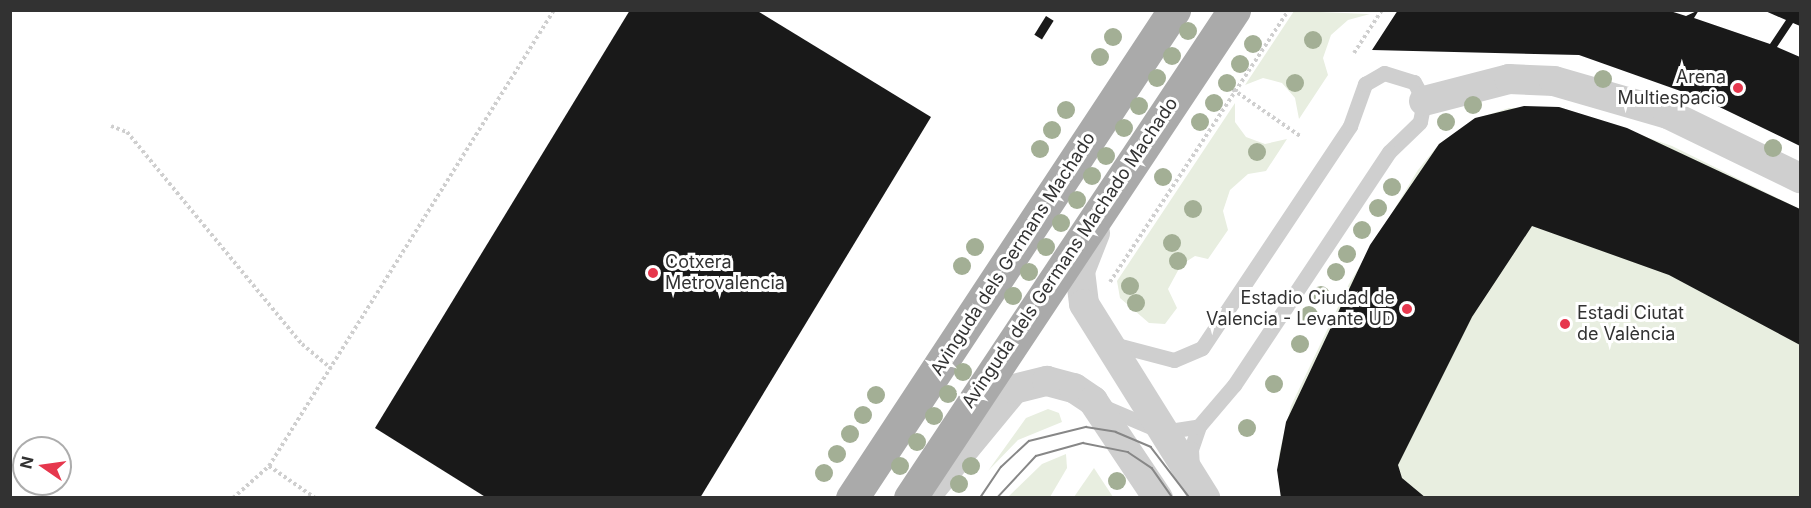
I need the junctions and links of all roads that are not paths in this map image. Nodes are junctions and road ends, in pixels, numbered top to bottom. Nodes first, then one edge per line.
1 (1174, 10) edge
2 (1234, 10) edge
3 (1424, 101) junction
4 (1800, 178) edge
5 (1109, 199) junction
6 (1098, 329) junction
7 (1093, 401) junction
8 (1199, 426) junction
9 (1163, 432) junction
10 (1201, 491) edge
11 (852, 498) edge
12 (910, 498) edge
13 (924, 498) edge
14 (1158, 498) edge

1 - 11 main road, Avinguda dels Germans Machado
2 - 5 main road, Avinguda dels Germans Machado Machado
3 - 4 street
3 - 6 lane
3 - 8 lane
5 - 6 street
5 - 12 main road, Avinguda dels Germans Machado Machado
6 - 9 street
7 - 9 lane
7 - 13 street
7 - 14 street
8 - 9 lane
8 - 10 lane
9 - 10 street

